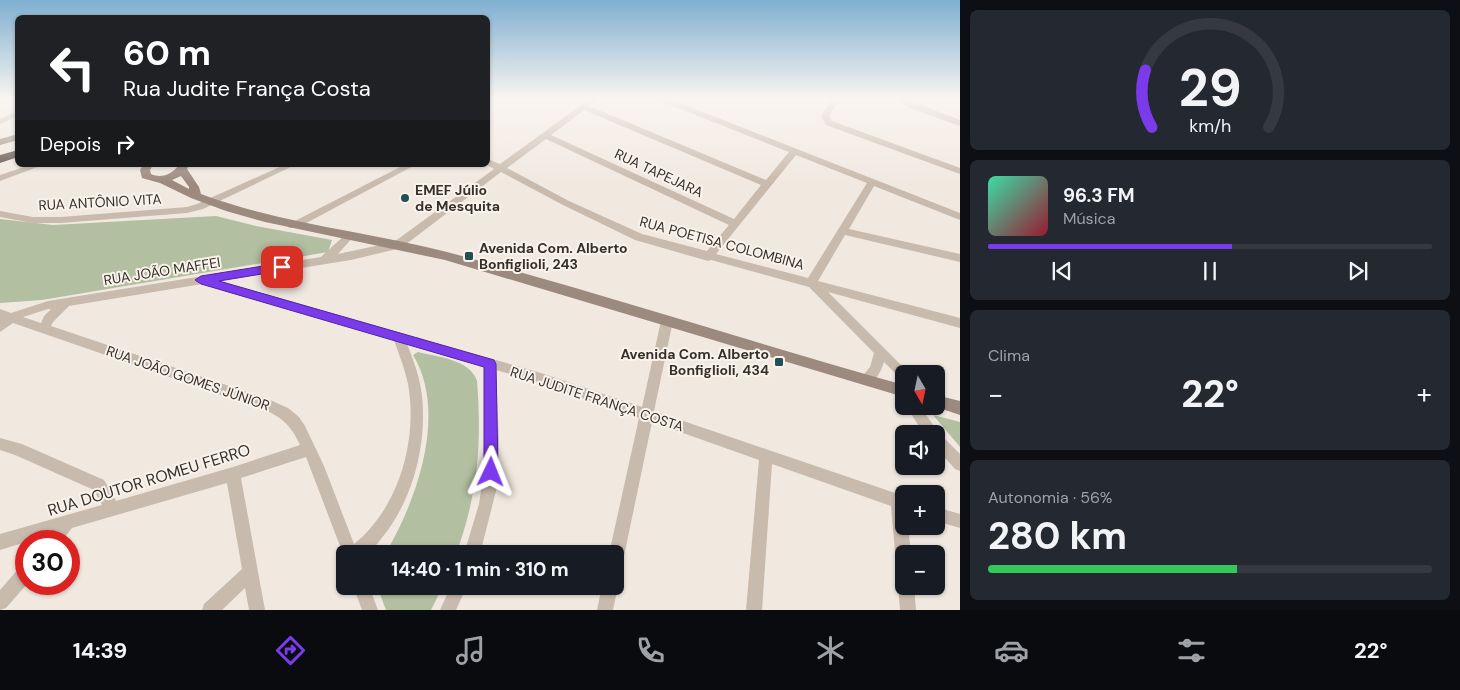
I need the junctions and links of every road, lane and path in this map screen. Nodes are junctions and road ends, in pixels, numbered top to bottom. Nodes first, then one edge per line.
1 (557, 126) edge
2 (630, 126) edge
3 (732, 126) edge
4 (838, 126) edge
5 (545, 135) junction
6 (15, 137) edge
7 (0, 142) edge
8 (15, 147) edge
9 (794, 151) junction
10 (0, 152) edge
11 (15, 154) edge
12 (0, 159) edge
13 (490, 163) edge
14 (33, 167) edge
15 (147, 167) edge
16 (183, 167) edge
17 (286, 167) edge
18 (407, 167) edge
19 (500, 168) junction
20 (960, 171) edge
21 (0, 178) edge
22 (161, 179) junction
23 (872, 182) junction
24 (767, 184) junction
25 (202, 198) junction
26 (0, 214) edge
27 (960, 217) edge
28 (734, 223) junction
29 (293, 226) junction
30 (842, 231) junction
31 (349, 236) junction
32 (397, 245) junction
33 (708, 257) junction
34 (960, 258) edge
35 (320, 261) junction
36 (201, 280) junction
37 (811, 283) junction
38 (66, 302) junction
39 (5, 315) edge
40 (667, 321) junction
41 (960, 323) edge
42 (0, 327) edge
43 (44, 328) junction
44 (399, 338) junction
45 (880, 351) junction
46 (490, 364) junction
47 (895, 365) edge
48 (865, 380) junction
49 (895, 389) edge
50 (945, 404) edge
51 (960, 408) edge
52 (646, 415) junction
53 (0, 444) edge
54 (945, 448) edge
55 (308, 449) junction
56 (766, 455) junction
57 (960, 464) edge
58 (233, 474) junction
59 (895, 500) edge
60 (113, 510) junction
61 (945, 517) edge
62 (960, 521) edge
63 (67, 523) junction
64 (61, 530) edge
65 (0, 542) edge
66 (348, 545) edge
67 (366, 545) edge
68 (475, 545) edge
69 (618, 545) edge
70 (250, 572) junction
71 (15, 585) edge
72 (364, 595) edge
73 (454, 595) edge
74 (608, 595) edge
75 (907, 595) edge
76 (0, 602) edge
77 (210, 610) edge
78 (257, 610) edge
79 (370, 610) edge
80 (448, 610) edge
81 (604, 610) edge
82 (754, 610) edge
83 (908, 610) edge

1 - 5 street
2 - 24 street
3 - 9 street
4 - 20 street
5 - 19 street
5 - 28 street, RUA TAPEJARA
6 - 7 main road
8 - 10 highway
9 - 23 street
9 - 24 street
11 - 12 highway
13 - 19 street, RUA POETISA COLOMBINA
14 - 21 street
15 - 22 main road
16 - 22 main road
16 - 25 main road
17 - 25 street, RUA ANTÔNIO VITA
18 - 29 street
19 - 32 street
19 - 33 street, RUA POETISA COLOMBINA
22 - 25 main road
23 - 27 street
23 - 30 street
24 - 28 street
25 - 26 street, RUA ANTÔNIO VITA
25 - 29 main road
28 - 33 street
29 - 31 main road
30 - 34 street
30 - 37 street
31 - 32 main road
31 - 35 street, RUA JOÃO MAFFEI
32 - 35 street, RUA JOÃO MAFFEI
32 - 40 main road
33 - 37 street, RUA POETISA COLOMBINA
35 - 36 street, RUA JOÃO MAFFEI
36 - 38 street, RUA JOÃO MAFFEI
36 - 44 street, RUA JUDITE FRANÇA COSTA
37 - 41 street, RUA POETISA COLOMBINA
37 - 45 street
38 - 39 street, RUA JOÃO MAFFEI
38 - 43 street
39 - 42 street
39 - 43 street, RUA JOÃO GOMES JÚNIOR
40 - 48 main road
40 - 52 street
43 - 55 street, RUA JOÃO GOMES JÚNIOR
44 - 46 street, RUA JUDITE FRANÇA COSTA
44 - 67 street
45 - 47 street
45 - 48 street
46 - 52 street, RUA JUDITE FRANÇA COSTA
46 - 68 street
48 - 49 main road
50 - 51 main road
52 - 56 street, RUA JUDITE FRANÇA COSTA
52 - 69 street
53 - 60 street
54 - 57 street
55 - 58 street, RUA DOUTOR ROMEU FERRO
55 - 66 street, RUA JOÃO GOMES JÚNIOR
56 - 59 street, RUA JUDITE FRANÇA COSTA
56 - 82 street
58 - 60 street, RUA DOUTOR ROMEU FERRO
58 - 70 street
60 - 63 street, RUA DOUTOR ROMEU FERRO
61 - 62 street
63 - 64 street
63 - 65 street, RUA DOUTOR ROMEU FERRO
70 - 77 street
70 - 78 street
71 - 76 street
72 - 79 street
73 - 80 street
74 - 81 street
75 - 83 street

